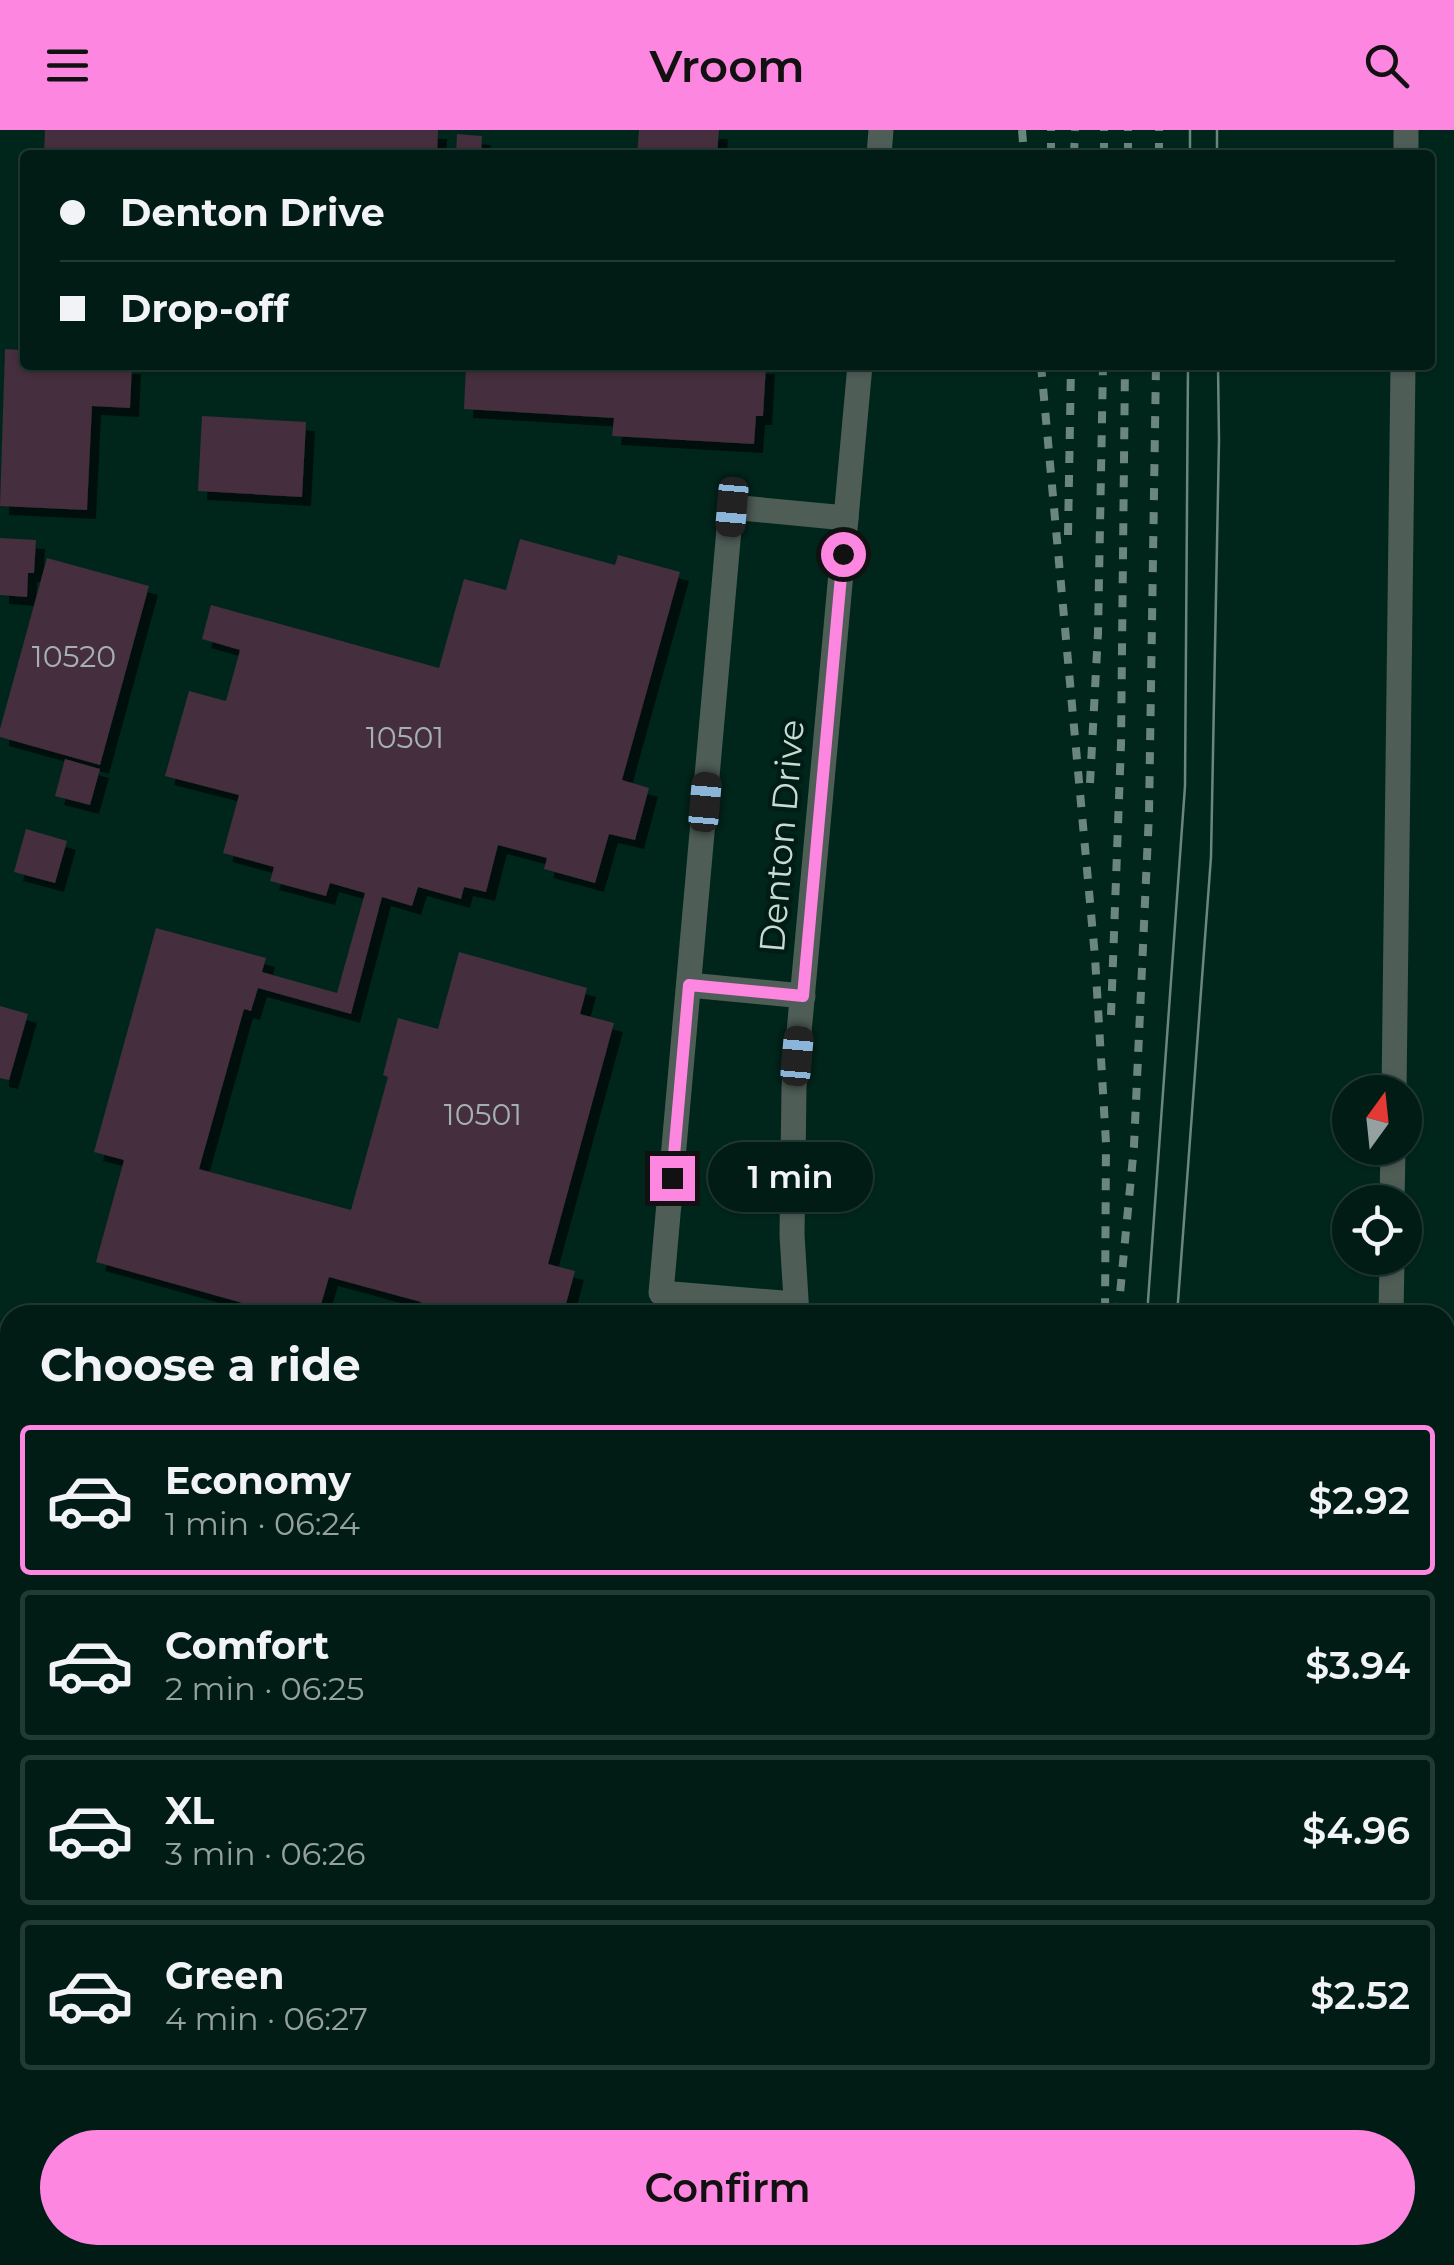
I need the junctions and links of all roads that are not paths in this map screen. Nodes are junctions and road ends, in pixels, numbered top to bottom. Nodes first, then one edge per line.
1 (860, 370) edge
2 (1403, 370) edge
3 (846, 518) junction
4 (689, 985) junction
5 (803, 996) junction
6 (1394, 1075) edge
7 (1392, 1275) edge
8 (756, 1305) edge
9 (796, 1305) edge
10 (1391, 1305) edge

1 - 3 street, Denton Drive
2 - 6 street
3 - 4 street
3 - 5 street, Denton Drive
4 - 5 street
4 - 8 street
5 - 9 street, Denton Drive
7 - 10 street

